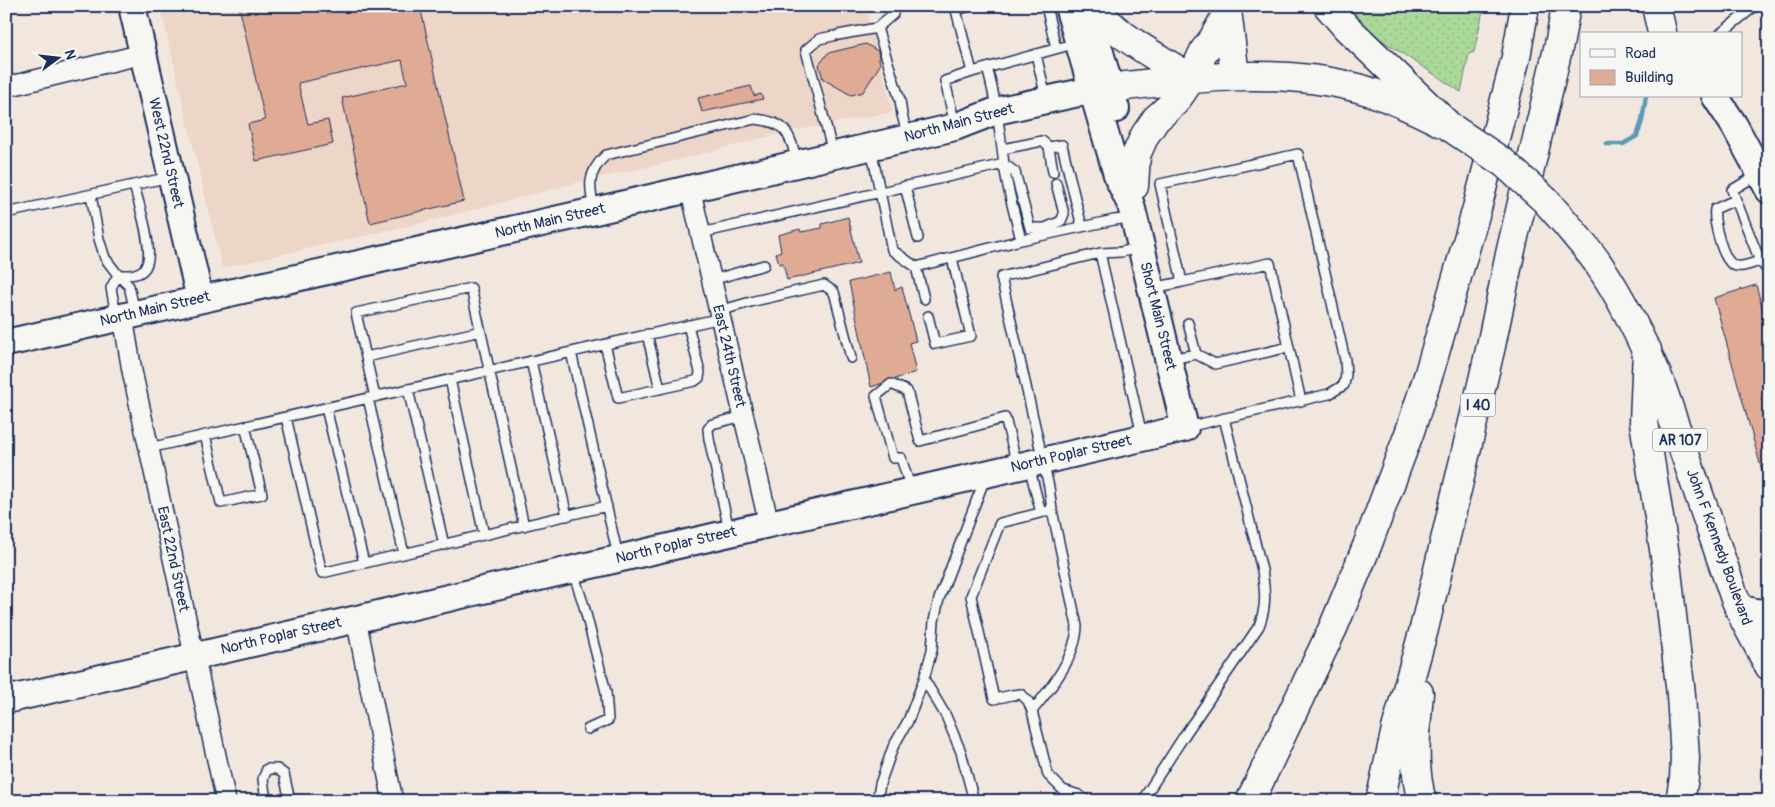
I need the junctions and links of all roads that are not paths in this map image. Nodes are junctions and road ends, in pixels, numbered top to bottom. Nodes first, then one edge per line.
1 (132, 6) edge
2 (890, 6) edge
3 (970, 6) edge
4 (1046, 6) edge
5 (1068, 6) edge
6 (1087, 6) edge
7 (1093, 6) edge
8 (1328, 6) edge
9 (1525, 6) edge
10 (1566, 6) edge
11 (1755, 6) edge
12 (1227, 11) edge
13 (877, 28) junction
14 (1722, 32) edge
15 (1067, 45) junction
16 (143, 54) junction
17 (1036, 54) junction
18 (987, 68) junction
19 (972, 72) junction
20 (1235, 76) junction
21 (1191, 79) junction
22 (1104, 86) junction
23 (6, 87) edge
24 (1716, 98) edge
25 (1046, 100) junction
26 (996, 111) junction
27 (955, 126) junction
28 (1450, 127) junction
29 (908, 137) junction
30 (871, 146) junction
31 (1049, 147) junction
32 (1004, 150) junction
33 (833, 155) junction
34 (798, 164) junction
35 (1004, 164) junction
36 (1053, 172) dead end
37 (172, 176) junction
38 (1764, 182) edge
39 (1056, 183) dead end
40 (134, 185) junction
41 (905, 186) junction
42 (690, 188) junction
43 (880, 192) junction
44 (90, 194) junction
45 (1142, 194) junction
46 (1735, 200) junction
47 (595, 211) junction
48 (6, 213) edge
49 (1082, 227) junction
50 (701, 233) junction
51 (918, 238) dead end
52 (1020, 240) junction
53 (1141, 247) junction
54 (1100, 253) junction
55 (952, 258) junction
56 (1760, 260) junction
57 (764, 265) dead end
58 (916, 267) junction
59 (1769, 272) edge
60 (118, 275) junction
61 (712, 280) junction
62 (1182, 282) junction
63 (1151, 289) junction
64 (200, 299) junction
65 (924, 299) dead end
66 (720, 314) junction
67 (928, 316) dead end
68 (125, 317) junction
69 (1188, 323) dead end
70 (688, 325) junction
71 (481, 331) junction
72 (647, 334) junction
73 (6, 343) edge
74 (605, 344) junction
75 (1289, 346) junction
76 (1647, 350) junction
77 (571, 352) junction
78 (1196, 354) junction
79 (366, 357) junction
80 (851, 358) dead end
81 (1168, 360) junction
82 (530, 361) junction
83 (490, 370) junction
84 (450, 379) junction
85 (408, 389) junction
86 (660, 389) junction
87 (371, 397) junction
88 (1301, 401) junction
89 (326, 408) junction
90 (744, 416) junction
91 (286, 417) junction
92 (1224, 418) junction
93 (245, 426) junction
94 (1184, 428) junction
95 (205, 435) junction
96 (1142, 437) junction
97 (149, 448) junction
98 (1029, 463) junction
99 (988, 473) junction
100 (912, 490) junction
101 (607, 506) junction
102 (1052, 510) junction
103 (1041, 513) junction
104 (567, 516) junction
105 (769, 524) junction
106 (524, 526) junction
107 (729, 533) junction
108 (484, 535) junction
109 (444, 545) junction
110 (404, 554) junction
111 (618, 558) junction
112 (364, 564) junction
113 (572, 569) junction
114 (1738, 608) junction
115 (1769, 613) edge
116 (356, 619) junction
117 (1424, 628) junction
118 (194, 656) junction
119 (1769, 666) edge
120 (924, 679) junction
121 (6, 700) edge
122 (1032, 711) junction
123 (588, 729) dead end
124 (1248, 796) edge
125 (226, 801) edge
126 (266, 801) edge
127 (290, 801) edge
128 (394, 801) edge
129 (876, 801) edge
130 (974, 801) edge
131 (1087, 801) edge
132 (1142, 801) edge
133 (1380, 801) edge
134 (1422, 801) edge
135 (1680, 801) edge

1 - 16 street, West 22nd Street
2 - 13 lane
3 - 19 lane
4 - 15 lane
5 - 15 street
6 - 22 street
7 - 21 main road
8 - 28 main road
9 - 124 main road
10 - 117 main road, I 40
11 - 14 lane
12 - 20 main road
12 - 21 main road
13 - 29 lane
13 - 33 lane
15 - 17 lane
15 - 22 street
16 - 23 street
16 - 37 street, West 22nd Street
17 - 18 lane
17 - 25 lane
18 - 19 lane
18 - 26 lane
19 - 27 lane
20 - 21 main road, John F Kennedy Boulevard
20 - 28 main road, John F Kennedy Boulevard
21 - 22 main road, John F Kennedy Boulevard
21 - 45 main road
22 - 25 street, North Main Street
22 - 45 street, Short Main Street
24 - 38 street
25 - 26 street, North Main Street
26 - 27 street, North Main Street
26 - 32 lane
27 - 29 street, North Main Street
28 - 76 main road, John F Kennedy Boulevard / AR 107, bridge
29 - 30 street, North Main Street
30 - 33 street, North Main Street
30 - 43 lane
31 - 32 lane
31 - 36 lane
31 - 49 lane
32 - 35 lane
33 - 34 street, North Main Street
34 - 42 street, North Main Street
34 - 47 lane
35 - 39 lane
35 - 41 lane
35 - 52 lane
37 - 40 lane
37 - 64 street, West 22nd Street
38 - 46 lane
40 - 44 lane
40 - 60 lane
41 - 43 lane
41 - 51 lane
42 - 47 street, North Main Street
42 - 50 street, East 24th Street
43 - 50 lane
43 - 58 lane
44 - 48 lane
44 - 60 lane
45 - 49 lane
45 - 53 street, Short Main Street
45 - 62 lane
45 - 88 lane, North Poplar Street
46 - 56 lane
46 - 56 lane
47 - 64 street, North Main Street
49 - 52 lane
50 - 61 street, East 24th Street
52 - 55 lane
53 - 54 lane
53 - 63 street, Short Main Street
54 - 96 lane
54 - 98 lane
55 - 58 lane
55 - 67 lane
56 - 59 lane
57 - 61 lane
58 - 65 lane
60 - 68 lane
60 - 68 lane
61 - 66 street, East 24th Street
62 - 63 lane
62 - 75 lane
63 - 81 street, Short Main Street
64 - 68 street, North Main Street
66 - 70 lane
66 - 80 lane
66 - 90 street, East 24th Street
68 - 73 street, North Main Street
68 - 97 street, East 22nd Street
69 - 78 lane
70 - 72 lane
70 - 86 lane
71 - 79 lane
71 - 79 lane
71 - 83 lane
72 - 74 lane
72 - 86 lane
74 - 77 lane
74 - 86 lane
75 - 78 lane
75 - 88 lane
76 - 114 main road, John F Kennedy Boulevard / AR 107
76 - 135 main road
77 - 82 lane
77 - 101 lane
78 - 81 lane
79 - 87 lane
81 - 94 street, Short Main Street
82 - 83 lane
82 - 104 lane
83 - 84 lane
83 - 106 lane
84 - 85 lane
84 - 108 lane
85 - 87 lane
85 - 109 lane
87 - 89 lane
87 - 110 lane
88 - 92 lane, North Poplar Street
89 - 91 lane
89 - 112 lane
90 - 105 street, East 24th Street
90 - 107 lane
91 - 93 lane
91 - 112 lane
92 - 94 lane, North Poplar Street
92 - 132 lane
93 - 95 lane
93 - 95 lane
94 - 96 street, North Poplar Street
95 - 97 lane
96 - 98 street, North Poplar Street
97 - 118 street, East 22nd Street
98 - 99 street, North Poplar Street
98 - 100 lane
98 - 102 lane
98 - 103 lane
99 - 100 street, North Poplar Street
99 - 120 lane
100 - 105 street, North Poplar Street
101 - 104 lane
101 - 111 lane
102 - 103 lane
102 - 122 lane
103 - 122 lane
104 - 106 lane
105 - 107 street, North Poplar Street
106 - 108 lane
107 - 111 street, North Poplar Street
108 - 109 lane
109 - 110 lane
110 - 112 lane
111 - 113 street, North Poplar Street
113 - 116 street, North Poplar Street
113 - 123 lane
114 - 115 street
114 - 119 main road, John F Kennedy Boulevard / AR 107
116 - 118 street, North Poplar Street
116 - 128 street
117 - 133 main road, I 40
117 - 134 main road
118 - 121 street, North Poplar Street
118 - 125 street, East 22nd Street
120 - 129 lane
120 - 130 lane
122 - 131 lane
126 - 127 lane

